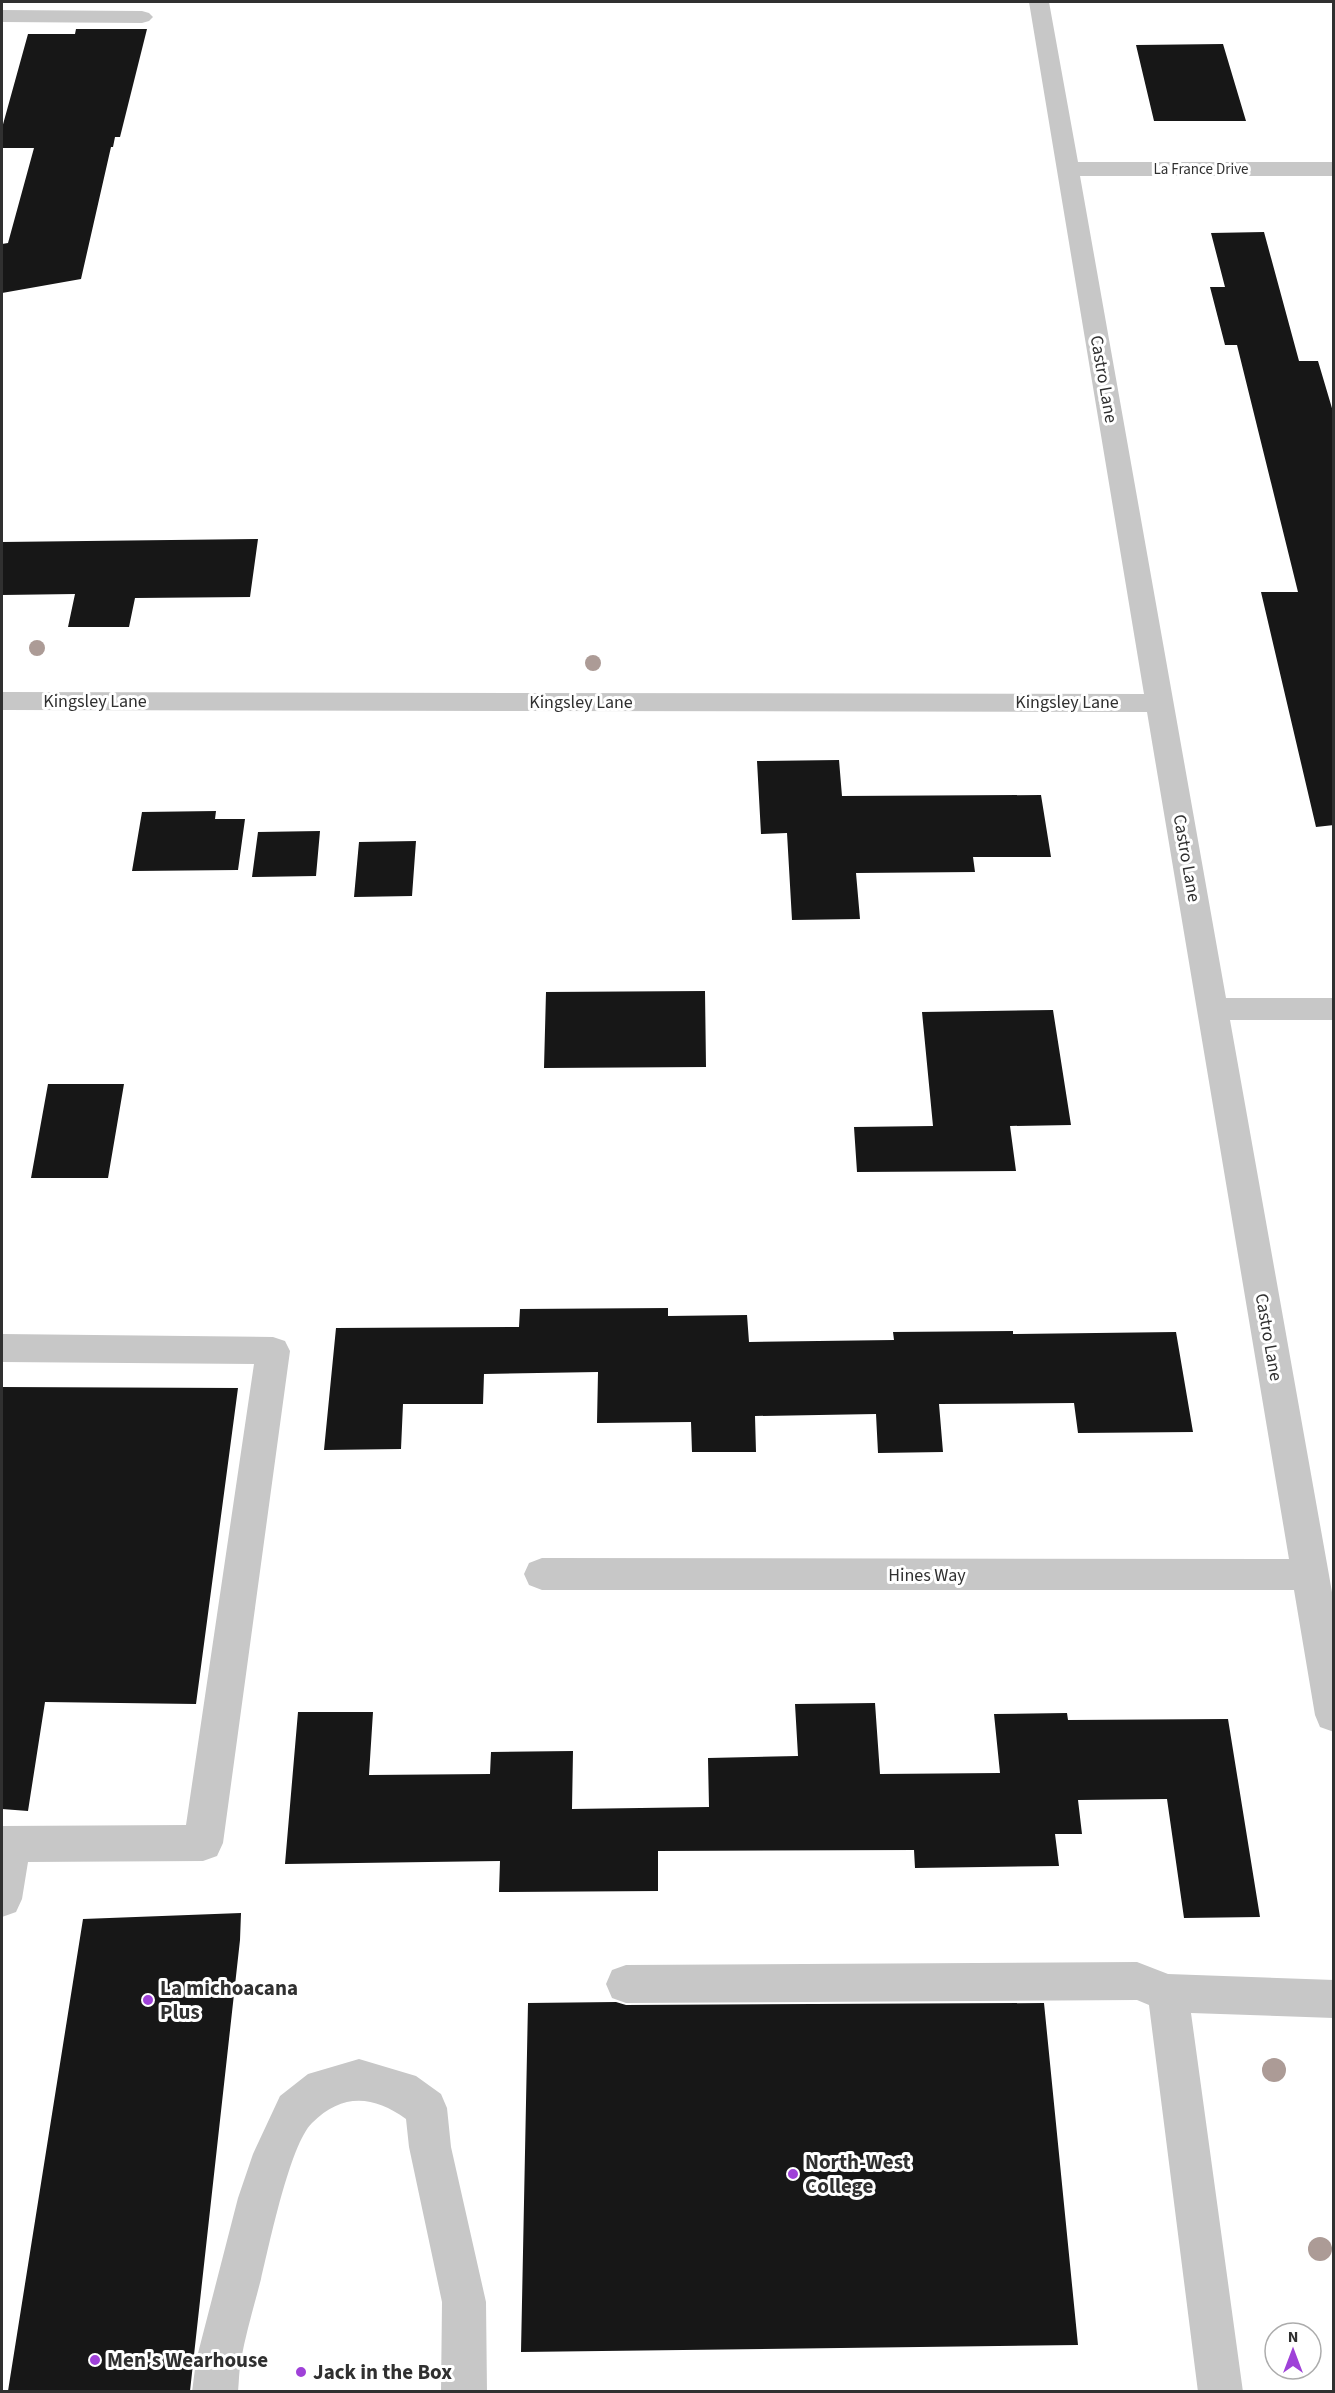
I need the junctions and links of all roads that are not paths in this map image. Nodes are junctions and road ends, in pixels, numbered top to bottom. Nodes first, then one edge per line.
1 (1039, 2) edge
2 (2, 16) edge
3 (142, 17) dead end
4 (1068, 169) junction
5 (1334, 169) edge
6 (2, 701) edge
7 (1160, 703) junction
8 (1213, 1009) junction
9 (1334, 1009) edge
10 (2, 1348) edge
11 (542, 1574) dead end
12 (1311, 1575) junction
13 (1327, 1636) edge
14 (1334, 1715) edge
15 (6, 1844) edge
16 (2, 1899) edge
17 (626, 1984) dead end
18 (1168, 1993) junction
19 (1334, 1999) edge
20 (215, 2391) edge
21 (464, 2391) edge
22 (1221, 2391) edge

1 - 4 street, Castro Lane
2 - 3 street
4 - 5 street, La France Drive
4 - 7 street, Castro Lane
6 - 7 street, Kingsley Lane
7 - 8 street, Castro Lane
8 - 9 street
8 - 12 street, Castro Lane
10 - 15 street
11 - 12 street, Hines Way
12 - 13 street, Castro Lane
13 - 14 street, Castro Lane
15 - 16 street
17 - 18 street
18 - 19 street
18 - 22 street
20 - 21 street

